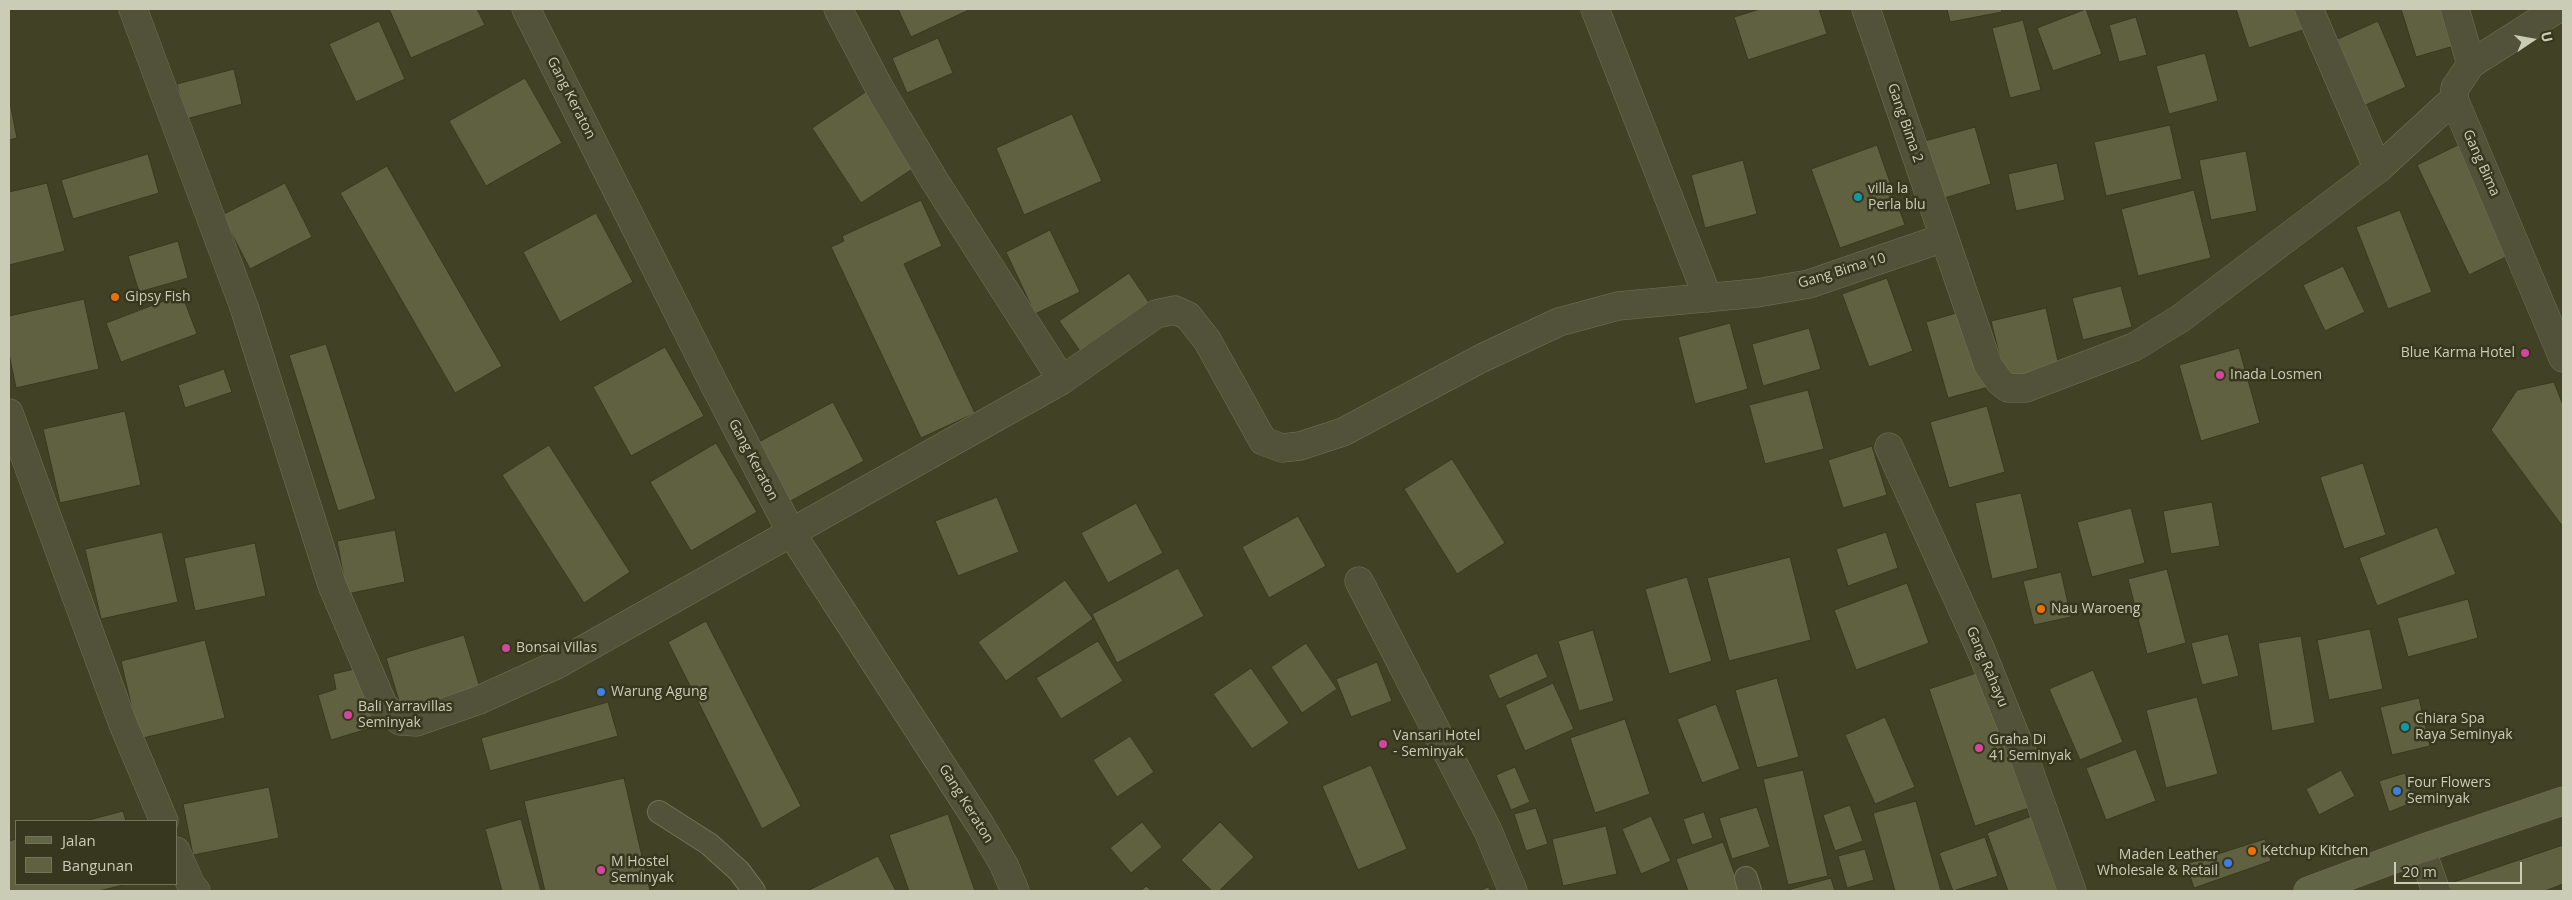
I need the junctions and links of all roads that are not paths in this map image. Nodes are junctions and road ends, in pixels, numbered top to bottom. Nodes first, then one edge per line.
1 (133, 9) edge
2 (526, 9) edge
3 (838, 9) edge
4 (1595, 9) edge
5 (1866, 9) edge
6 (2309, 9) edge
7 (2455, 9) edge
8 (2557, 9) edge
9 (2471, 64) junction
10 (2454, 99) junction
11 (2378, 168) junction
12 (1943, 238) junction
13 (1708, 298) junction
14 (2563, 358) edge
15 (1062, 380) junction
16 (9, 413) edge
17 (1889, 448) dead end
18 (792, 534) junction
19 (1359, 581) dead end
20 (2563, 801) edge
21 (659, 812) dead end
22 (164, 820) edge
23 (2421, 849) junction
24 (178, 856) edge
25 (196, 891) edge
26 (754, 891) edge
27 (1015, 891) edge
28 (1513, 891) edge
29 (2072, 891) edge
30 (2308, 891) edge
31 (2436, 891) edge

1 - 18 street, Gang Bima 10
2 - 18 street, Gang Keraton
3 - 15 street
4 - 13 street
5 - 12 street, Gang Bima 2
6 - 11 street
7 - 9 street
8 - 9 street
9 - 10 street
10 - 11 street, Gang Bima 2
10 - 14 street, Gang Bima
11 - 12 street, Gang Bima 2
12 - 13 street, Gang Bima 10
13 - 15 street, Gang Bima 10
15 - 18 street, Gang Bima 10
16 - 22 street
17 - 29 street, Gang Rahayu
18 - 27 street, Gang Keraton
19 - 28 street
20 - 23 main road
21 - 26 lane
23 - 30 main road
23 - 31 street
24 - 25 street

